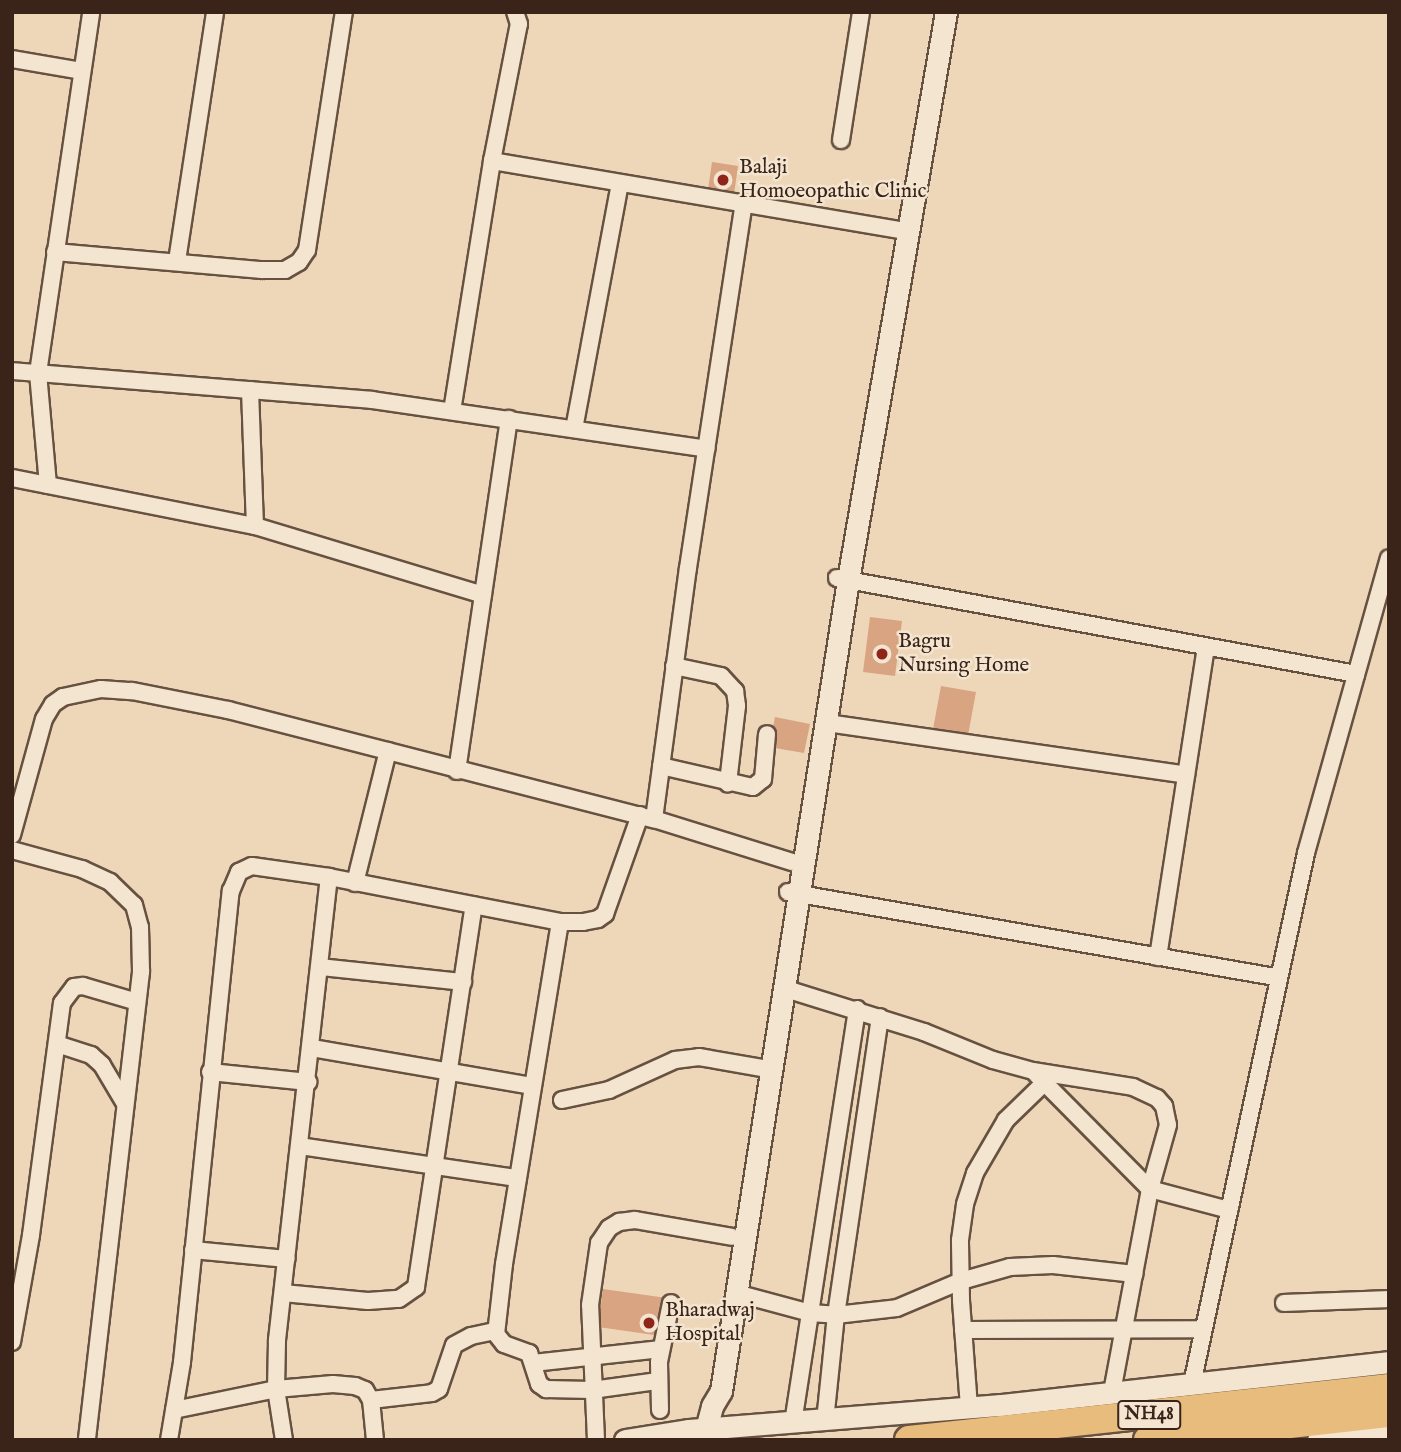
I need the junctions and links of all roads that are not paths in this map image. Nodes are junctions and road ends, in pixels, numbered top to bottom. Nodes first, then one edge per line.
1 (91, 12) edge
2 (215, 12) edge
3 (344, 12) edge
4 (515, 12) edge
5 (861, 12) edge
6 (933, 12) edge
7 (946, 12) edge
8 (12, 59) edge
9 (82, 71) junction
10 (841, 140) dead end
11 (492, 161) junction
12 (620, 183) junction
13 (744, 204) junction
14 (898, 230) junction
15 (55, 252) junction
16 (177, 261) junction
17 (12, 371) edge
18 (37, 373) junction
19 (250, 390) junction
20 (452, 411) junction
21 (509, 418) junction
22 (574, 429) junction
23 (706, 449) junction
24 (12, 478) edge
25 (48, 485) junction
26 (255, 526) junction
27 (1389, 558) edge
28 (842, 579) junction
29 (483, 595) junction
30 (1206, 647) junction
31 (674, 666) junction
32 (1356, 674) junction
33 (827, 723) junction
34 (767, 734) dead end
35 (388, 751) junction
36 (661, 766) junction
37 (457, 771) junction
38 (1186, 775) junction
39 (728, 783) junction
40 (647, 817) junction
41 (12, 835) edge
42 (12, 850) edge
43 (792, 862) junction
44 (328, 877) junction
45 (355, 883) junction
46 (794, 893) junction
47 (474, 905) junction
48 (560, 922) junction
49 (1158, 957) junction
50 (320, 967) junction
51 (1279, 978) junction
52 (463, 982) junction
53 (786, 989) junction
54 (137, 1002) junction
55 (857, 1009) junction
56 (880, 1017) junction
57 (57, 1044) junction
58 (312, 1048) junction
59 (762, 1068) junction
60 (210, 1072) junction
61 (449, 1073) junction
62 (846, 1075) junction
63 (1038, 1077) junction
64 (871, 1078) junction
65 (308, 1082) junction
66 (533, 1086) junction
67 (562, 1100) dead end
68 (124, 1102) junction
69 (300, 1146) junction
70 (834, 1153) junction
71 (859, 1157) junction
72 (435, 1165) junction
73 (517, 1178) junction
74 (1150, 1189) junction
75 (1229, 1210) junction
76 (824, 1223) junction
77 (849, 1225) junction
78 (732, 1237) junction
79 (193, 1250) junction
80 (287, 1259) junction
81 (1135, 1274) junction
82 (961, 1281) junction
83 (283, 1293) junction
84 (736, 1293) junction
85 (1389, 1299) edge
86 (671, 1303) dead end
87 (1284, 1303) dead end
88 (810, 1313) junction
89 (836, 1315) junction
90 (1203, 1329) junction
91 (963, 1330) junction
92 (1124, 1330) junction
93 (495, 1331) junction
94 (12, 1342) edge
95 (662, 1349) junction
96 (590, 1357) junction
97 (1389, 1362) edge
98 (533, 1363) junction
99 (801, 1373) junction
100 (830, 1375) junction
101 (658, 1381) junction
102 (1192, 1384) junction
103 (1389, 1388) edge
104 (276, 1389) junction
105 (592, 1390) junction
106 (1112, 1392) junction
107 (371, 1400) junction
108 (712, 1406) junction
109 (969, 1407) junction
110 (174, 1410) junction
111 (660, 1410) dead end
112 (1389, 1413) edge
113 (825, 1421) junction
114 (793, 1423) junction
115 (1389, 1433) edge
116 (704, 1435) edge
117 (87, 1440) edge
118 (169, 1440) edge
119 (284, 1440) edge
120 (374, 1440) edge
121 (596, 1440) edge
122 (625, 1440) edge
123 (909, 1440) edge
124 (1147, 1440) edge
125 (1318, 1440) edge

1 - 9 street
2 - 16 street
3 - 16 street
4 - 11 street
5 - 10 street
6 - 14 main road
7 - 28 main road
8 - 9 street
9 - 15 street
11 - 12 street
11 - 20 street
12 - 13 street
12 - 22 street
13 - 14 street
13 - 23 street
14 - 28 main road
15 - 16 street
15 - 18 street
17 - 18 street
18 - 19 street
18 - 25 street
19 - 20 street
19 - 26 street
20 - 21 street
21 - 22 street
21 - 29 street
22 - 23 street
23 - 31 street
24 - 25 street
25 - 26 street
26 - 29 street
27 - 32 street
28 - 30 street
28 - 33 main road
28 - 43 main road
29 - 37 street
30 - 32 street
30 - 38 street
31 - 36 street
31 - 39 street
32 - 51 street
33 - 38 street
33 - 46 main road
34 - 39 street
35 - 37 street
35 - 41 street
35 - 45 street
36 - 39 street
36 - 40 street
37 - 40 street
38 - 49 street
40 - 43 street
40 - 48 street
42 - 54 street
43 - 46 main road
44 - 45 street
44 - 50 street
44 - 60 street
45 - 47 street
46 - 49 street
46 - 53 main road
46 - 59 main road
47 - 48 street
47 - 52 street
48 - 66 street
49 - 51 street
50 - 52 street
50 - 58 street
51 - 75 street
52 - 61 street
53 - 55 street
53 - 84 main road
54 - 57 street
54 - 68 street
55 - 56 street
55 - 62 street
56 - 63 street
56 - 64 street
57 - 68 street
57 - 94 street
58 - 61 street
58 - 65 street
59 - 67 street
59 - 78 main road
60 - 65 street
60 - 79 street
61 - 66 street
61 - 72 street
62 - 64 street
62 - 70 street
63 - 74 street
63 - 74 street
63 - 82 street
64 - 71 street
65 - 69 street
66 - 73 street
68 - 117 street
69 - 72 street
69 - 80 street
70 - 71 street
70 - 76 street
71 - 77 street
72 - 73 street
72 - 83 street
73 - 93 street
74 - 75 street
74 - 81 street
75 - 90 street
76 - 77 street
76 - 88 street
77 - 89 street
78 - 96 street
78 - 108 main road
79 - 80 street
79 - 110 street
80 - 83 street
81 - 82 street
81 - 92 street
82 - 89 street
82 - 91 street
83 - 104 street
84 - 88 street
84 - 108 main road
85 - 87 street
86 - 95 street
88 - 89 street
88 - 99 street
89 - 100 street
90 - 92 street
90 - 102 street
91 - 92 street
91 - 109 street
92 - 106 street
93 - 98 street
93 - 107 street
95 - 96 street
95 - 101 street
96 - 98 street
96 - 105 street
97 - 102 main road
98 - 105 street
99 - 100 street
99 - 114 street
100 - 113 street
101 - 105 street
101 - 111 street
102 - 106 main road
103 - 123 highway, NH48
104 - 107 street
104 - 110 street
104 - 119 street
105 - 121 street
106 - 109 main road
107 - 120 street
108 - 116 main road
109 - 113 main road
110 - 118 street
112 - 124 highway, NH48
113 - 114 main road
114 - 116 main road
115 - 125 main road
116 - 122 main road

